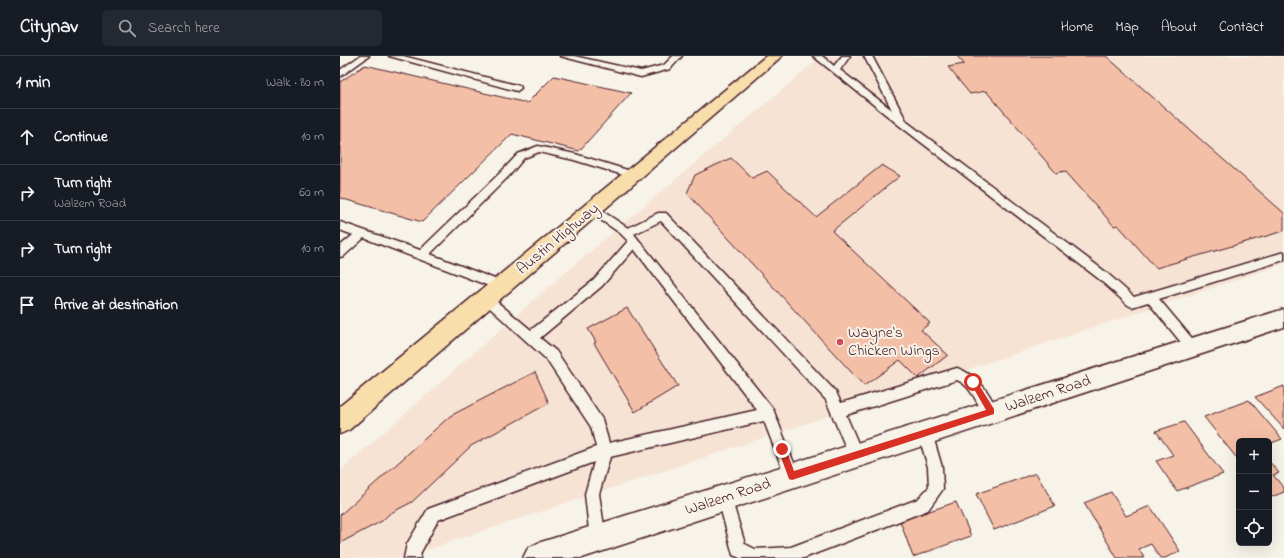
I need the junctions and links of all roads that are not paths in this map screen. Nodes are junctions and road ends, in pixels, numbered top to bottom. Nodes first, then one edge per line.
1 (366, 56) edge
2 (393, 56) edge
3 (564, 56) edge
4 (678, 56) edge
5 (775, 56) edge
6 (817, 56) edge
7 (846, 56) edge
8 (868, 56) edge
9 (836, 70) junction
10 (340, 74) edge
11 (517, 88) dead end
12 (903, 124) junction
13 (633, 175) junction
14 (593, 209) junction
15 (340, 226) edge
16 (362, 233) junction
17 (631, 237) junction
18 (340, 253) edge
19 (422, 255) junction
20 (1284, 256) edge
21 (501, 286) junction
22 (1151, 297) junction
23 (486, 299) junction
24 (1284, 318) edge
25 (531, 338) junction
26 (1192, 347) junction
27 (837, 411) junction
28 (991, 412) junction
29 (768, 414) junction
30 (340, 422) edge
31 (925, 433) junction
32 (604, 451) junction
33 (856, 455) junction
34 (792, 476) junction
35 (725, 499) junction
36 (598, 539) junction
37 (412, 558) edge
38 (538, 558) edge

1 - 10 lane
2 - 11 lane
3 - 4 lane
5 - 13 main road, Austin Highway
6 - 9 lane
7 - 9 lane
8 - 12 lane
9 - 12 lane
12 - 22 lane
13 - 14 main road, Austin Highway
13 - 19 lane
14 - 17 lane
14 - 21 main road, Austin Highway
15 - 16 lane
16 - 18 lane
16 - 19 lane
17 - 25 lane
17 - 27 lane
17 - 29 lane
19 - 21 lane
20 - 22 lane
21 - 23 main road, Austin Highway
22 - 26 lane
23 - 25 lane
23 - 30 main road, Austin Highway
24 - 26 main road, Walzem Road
25 - 32 lane
26 - 28 main road, Walzem Road
27 - 28 lane
27 - 33 lane
28 - 31 main road, Walzem Road
29 - 32 lane
29 - 34 lane
31 - 33 main road, Walzem Road
31 - 35 lane
32 - 36 lane
32 - 37 lane
33 - 34 main road, Walzem Road
34 - 35 main road, Walzem Road
35 - 36 main road, Walzem Road
36 - 38 main road, Walzem Road

